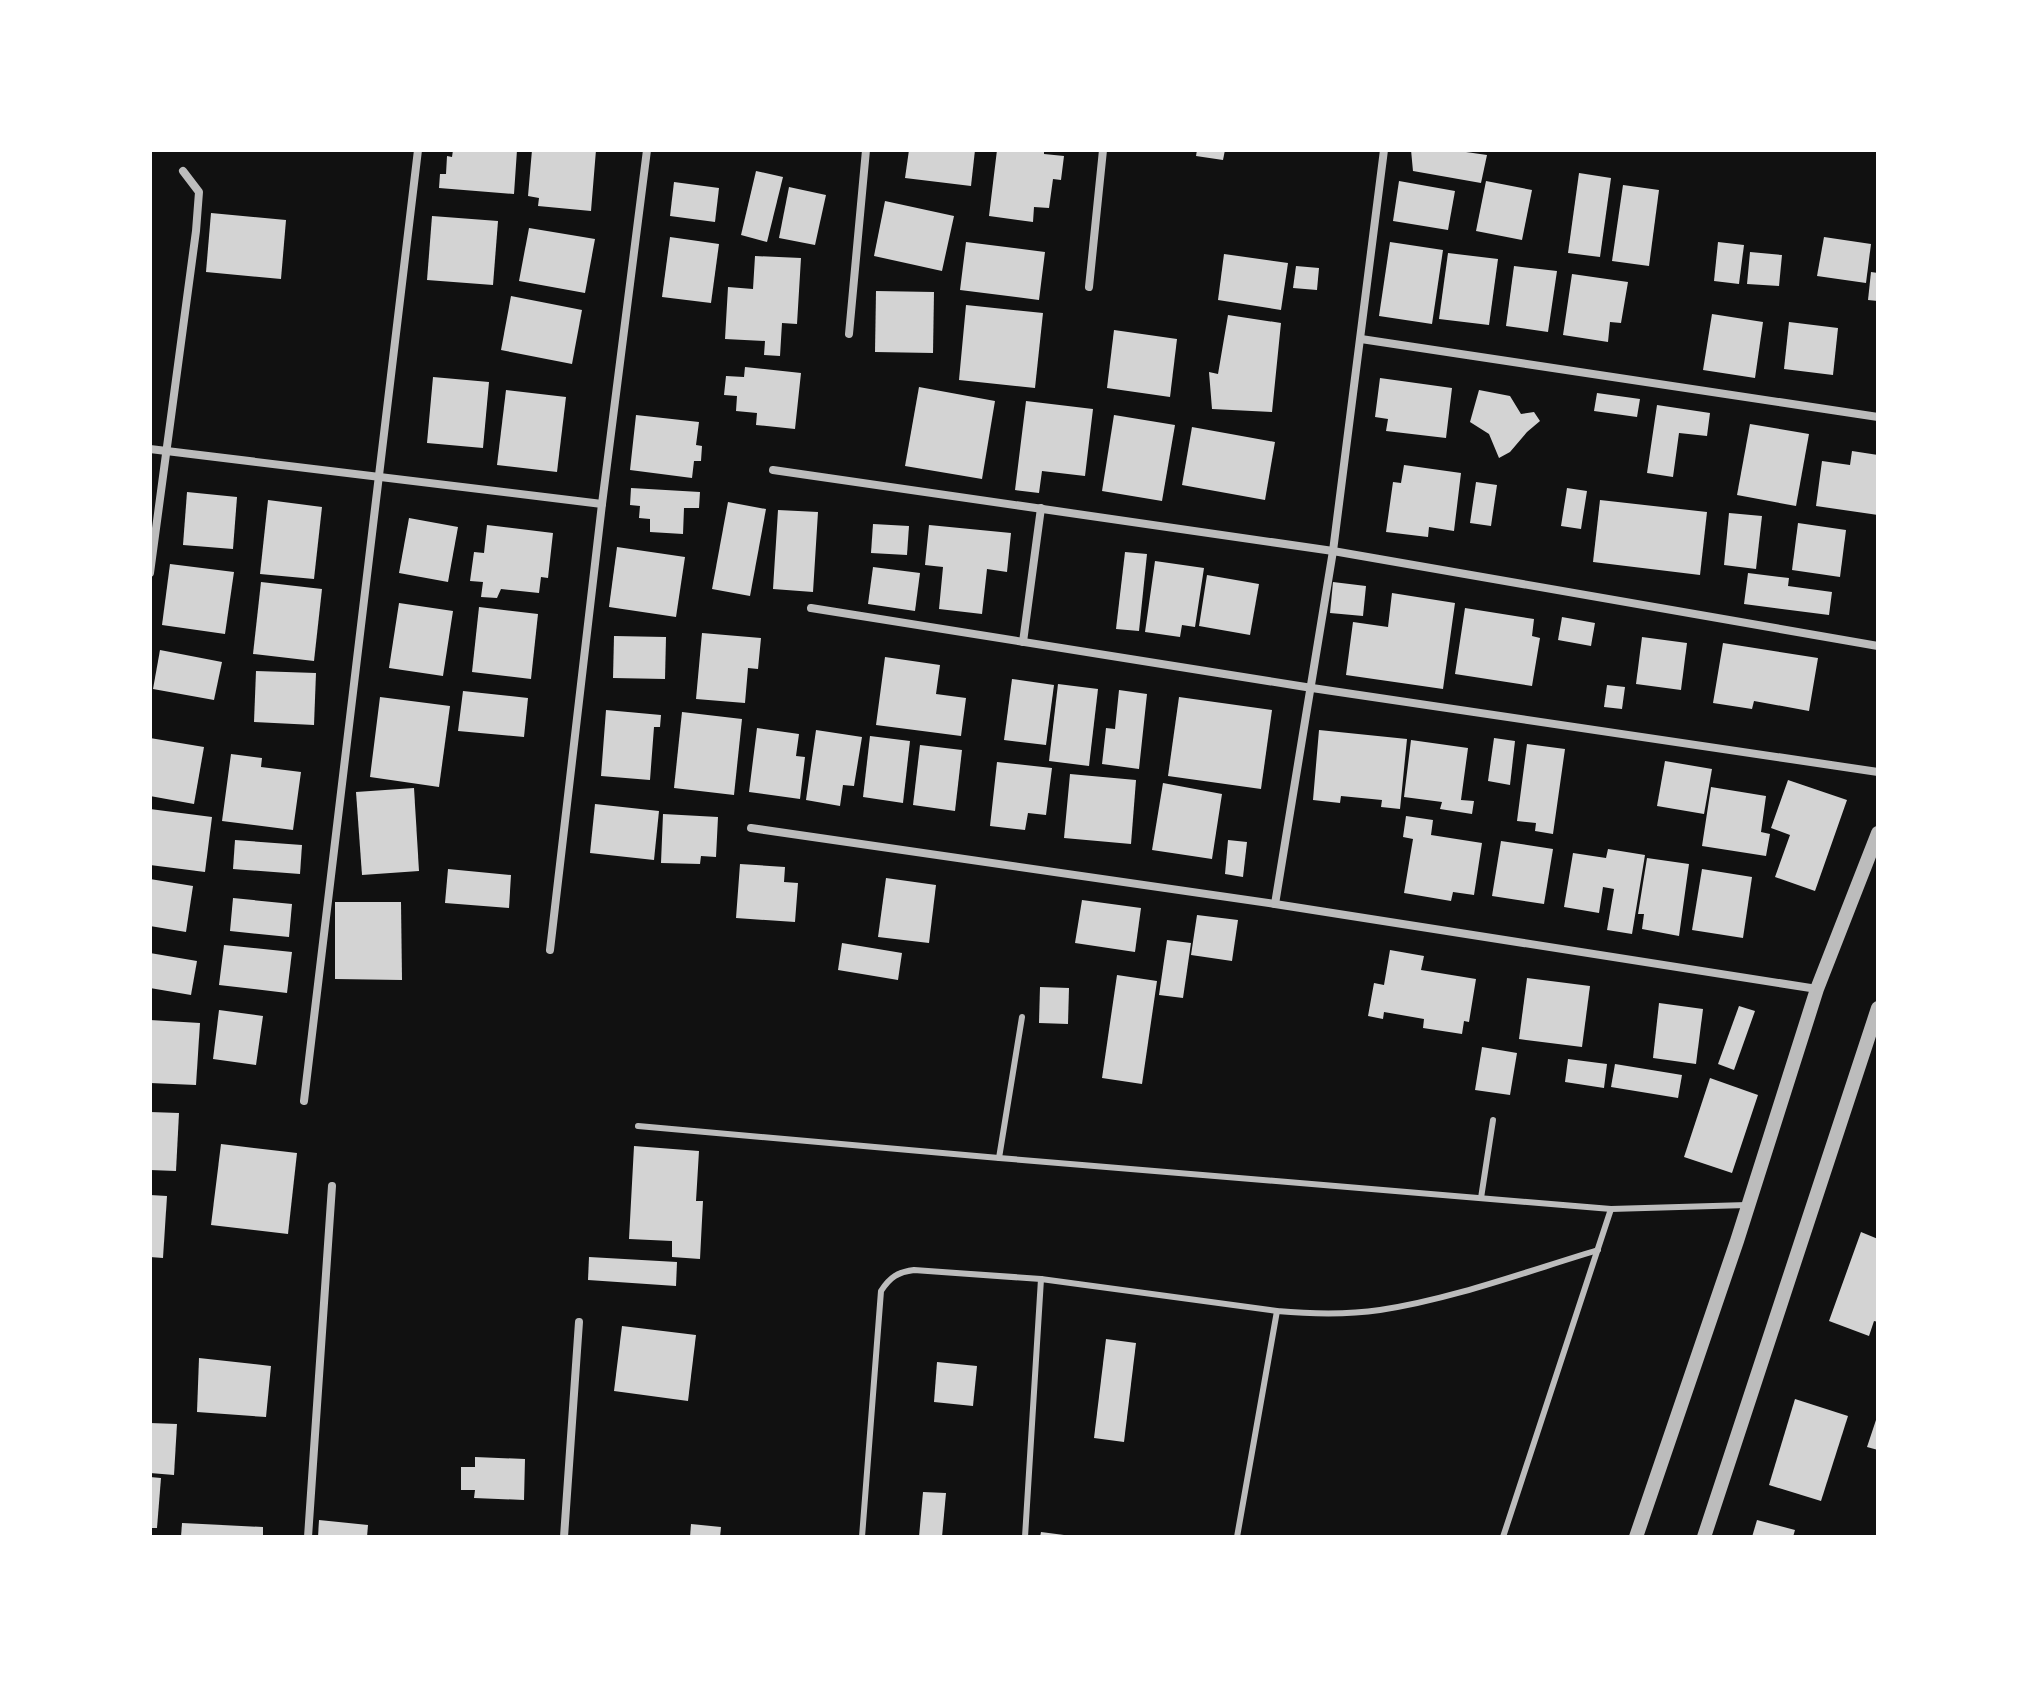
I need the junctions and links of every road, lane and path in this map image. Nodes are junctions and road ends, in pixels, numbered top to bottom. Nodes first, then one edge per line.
1 (418, 150) edge
2 (647, 150) edge
3 (866, 150) edge
4 (1103, 150) edge
5 (1384, 150) edge
6 (183, 171) dead end
7 (1089, 287) dead end
8 (849, 334) dead end
9 (1361, 339) junction
10 (1878, 417) edge
11 (150, 449) edge
12 (166, 451) junction
13 (773, 470) dead end
14 (378, 477) junction
15 (602, 504) junction
16 (1041, 508) junction
17 (1333, 551) junction
18 (150, 573) edge
19 (811, 608) dead end
20 (1023, 642) junction
21 (1878, 646) edge
22 (1312, 688) junction
23 (1878, 772) edge
24 (751, 828) dead end
25 (1878, 833) edge
26 (1275, 904) junction
27 (550, 950) dead end
28 (1817, 989) junction
29 (1878, 1008) edge
30 (1022, 1017) dead end
31 (1875, 1027) edge
32 (304, 1101) dead end
33 (1493, 1120) dead end
34 (638, 1126) dead end
35 (999, 1158) junction
36 (332, 1186) dead end
37 (1481, 1198) junction
38 (1749, 1205) junction
39 (1611, 1209) junction
40 (1598, 1250) junction
41 (1041, 1279) junction
42 (1277, 1311) junction
43 (579, 1322) dead end
44 (308, 1537) edge
45 (564, 1537) edge
46 (862, 1537) edge
47 (1025, 1537) edge
48 (1237, 1537) edge
49 (1503, 1537) edge
50 (1636, 1537) edge
51 (1704, 1537) edge

1 - 14 street
2 - 15 street
3 - 8 street
4 - 7 street
5 - 9 street
6 - 12 street
9 - 10 street
9 - 17 street
11 - 12 street
12 - 14 street
12 - 18 street
13 - 16 street
14 - 15 street
14 - 32 street
15 - 27 street
16 - 17 street
16 - 20 street
17 - 21 street
17 - 22 street
19 - 20 street
20 - 22 street
22 - 23 street
22 - 26 street
24 - 26 street
25 - 28 street
26 - 28 street
28 - 38 street
29 - 31 street
30 - 35 lane
31 - 51 street
33 - 37 lane
34 - 35 lane
35 - 37 lane
36 - 44 street
37 - 39 lane
38 - 39 lane
38 - 50 street
39 - 40 lane
40 - 42 lane
40 - 49 lane
41 - 42 lane
41 - 46 lane
41 - 47 lane
42 - 48 lane
43 - 45 street

